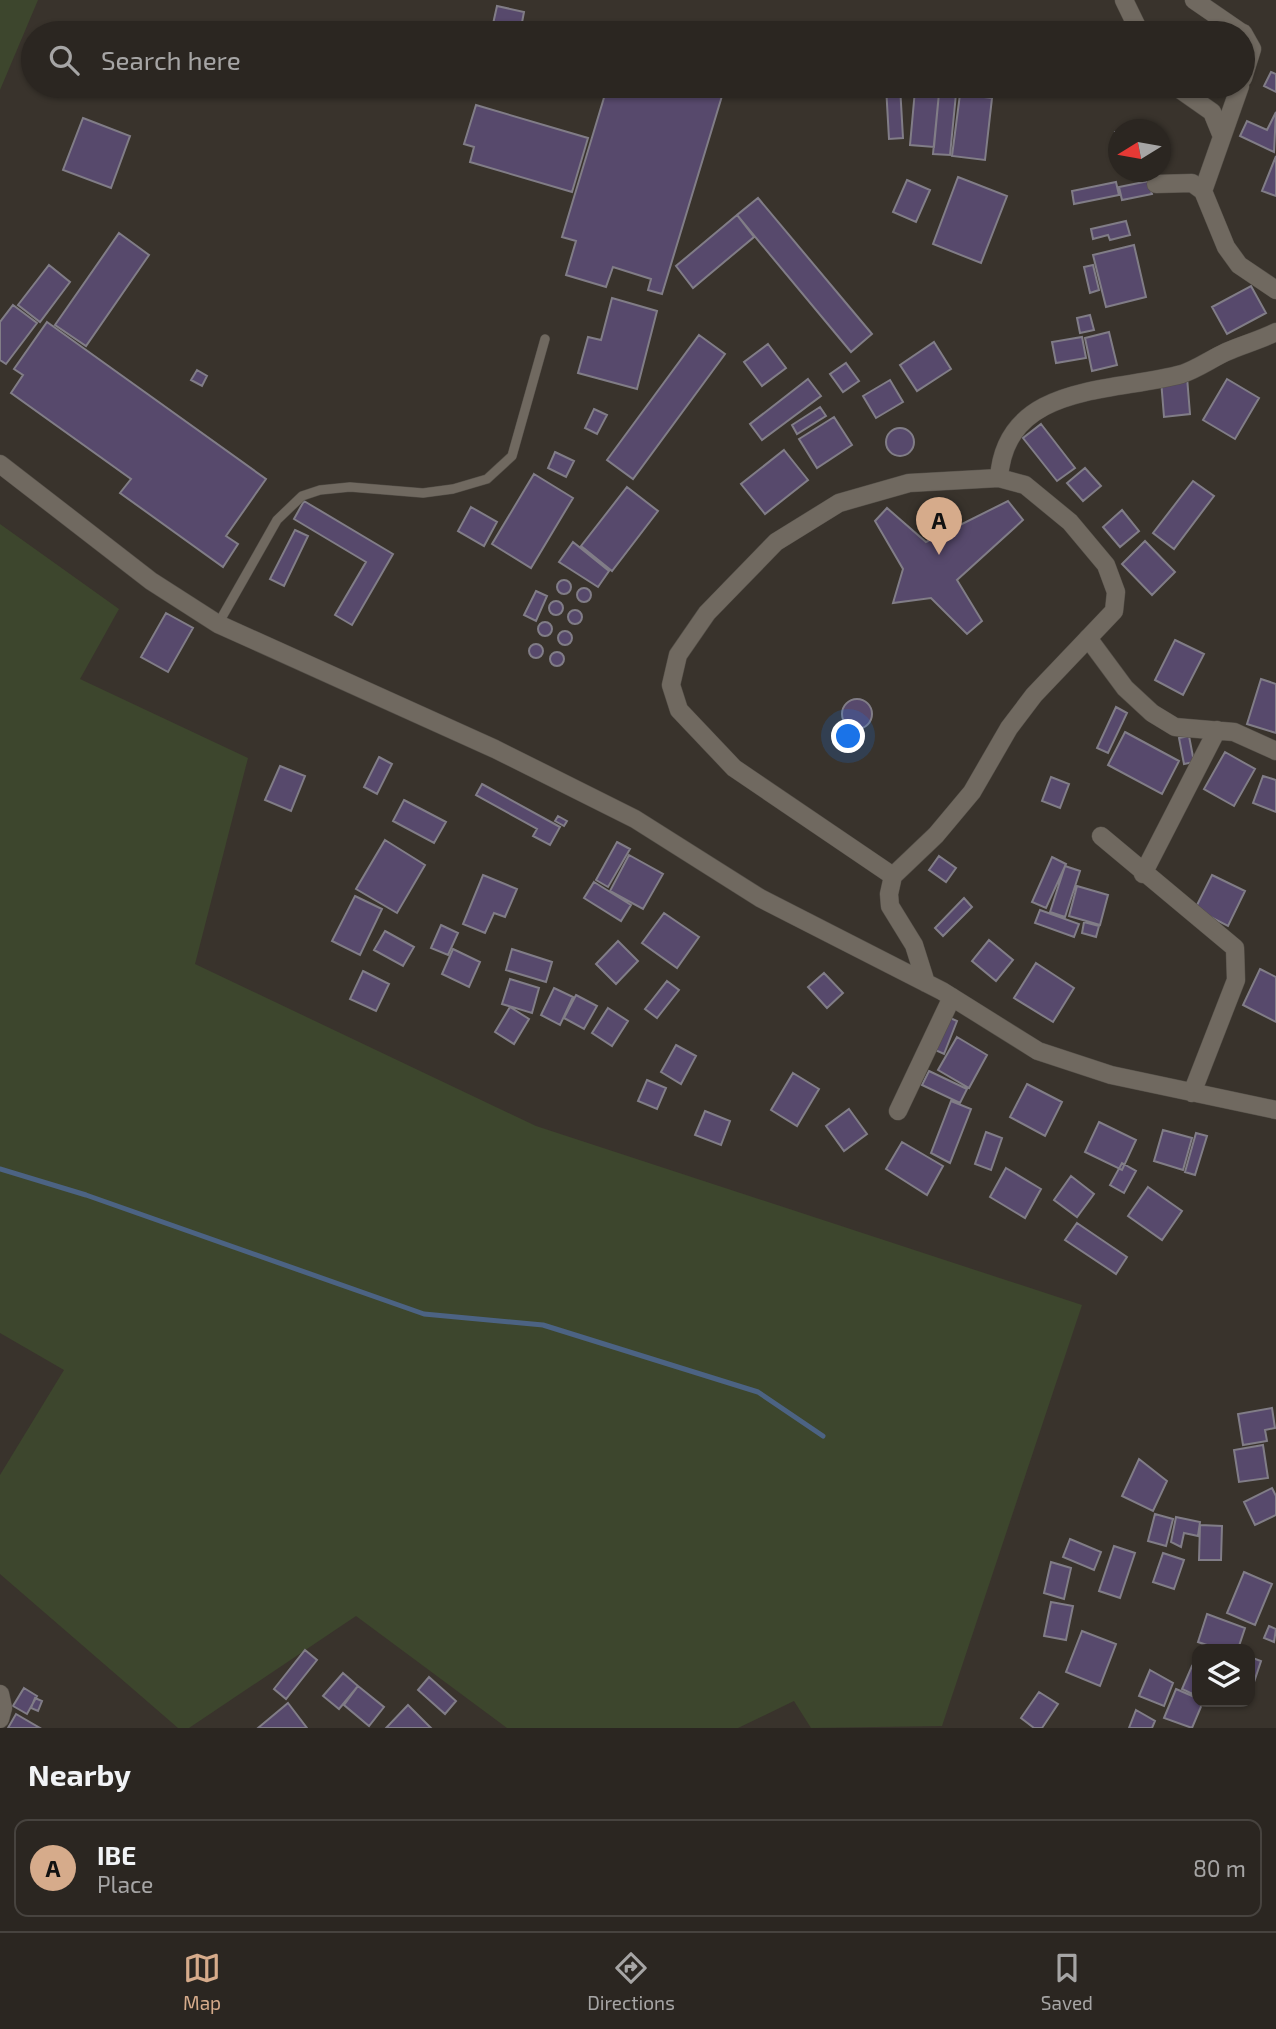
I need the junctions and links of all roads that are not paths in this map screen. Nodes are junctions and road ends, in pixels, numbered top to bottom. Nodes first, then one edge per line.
1 (1124, 0) edge
2 (1194, 0) edge
3 (1134, 21) edge
4 (1225, 21) edge
5 (1192, 98) edge
6 (1236, 98) edge
7 (1222, 134) junction
8 (1156, 184) dead end
9 (1203, 191) junction
10 (1275, 285) edge
11 (1276, 332) edge
12 (545, 339) dead end
13 (0, 464) edge
14 (999, 478) junction
15 (218, 624) junction
16 (1088, 638) junction
17 (1217, 730) junction
18 (1276, 751) edge
19 (1101, 836) dead end
20 (1143, 874) junction
21 (893, 876) junction
22 (926, 983) junction
23 (952, 997) junction
24 (1192, 1093) junction
25 (1276, 1110) edge
26 (898, 1111) dead end
27 (0, 1695) edge
28 (0, 1719) edge

1 - 3 street
2 - 4 street
5 - 7 street
6 - 7 street
7 - 9 street
8 - 9 street
9 - 10 street
11 - 14 street
12 - 15 lane
13 - 15 street
14 - 16 street
14 - 21 street
15 - 22 street
16 - 17 street
16 - 21 street
17 - 18 street
17 - 20 street
19 - 20 street
20 - 24 street
21 - 22 street
22 - 23 street
23 - 24 street
23 - 26 street
24 - 25 street
27 - 28 street

